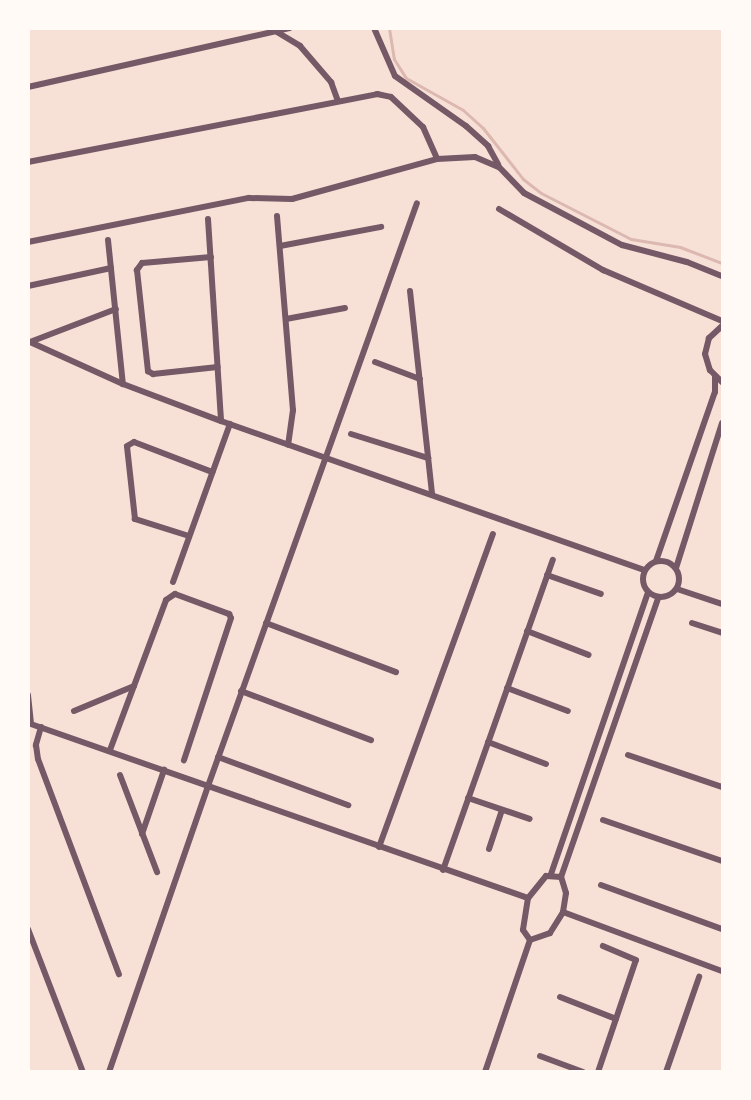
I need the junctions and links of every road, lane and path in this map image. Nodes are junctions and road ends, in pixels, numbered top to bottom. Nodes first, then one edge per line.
1 (289, 28) edge
2 (374, 28) edge
3 (277, 32) junction
4 (28, 87) edge
5 (338, 101) junction
6 (437, 159) junction
7 (28, 162) edge
8 (499, 167) junction
9 (417, 203) dead end
10 (500, 209) dead end
11 (278, 216) dead end
12 (208, 219) dead end
13 (381, 227) dead end
14 (108, 240) dead end
15 (28, 242) edge
16 (280, 246) junction
17 (211, 257) junction
18 (111, 268) junction
19 (723, 276) edge
20 (28, 286) edge
21 (410, 291) dead end
22 (345, 308) dead end
23 (116, 309) junction
24 (286, 319) junction
25 (723, 321) edge
26 (723, 326) edge
27 (29, 342) edge
28 (375, 362) dead end
29 (218, 367) junction
30 (715, 376) junction
31 (420, 380) junction
32 (723, 382) edge
33 (123, 384) junction
34 (221, 421) junction
35 (723, 423) edge
36 (230, 424) junction
37 (351, 434) dead end
38 (288, 445) junction
39 (324, 458) junction
40 (428, 458) junction
41 (213, 472) junction
42 (432, 495) junction
43 (493, 534) dead end
44 (189, 536) junction
45 (553, 560) dead end
46 (656, 561) junction
47 (676, 568) junction
48 (645, 570) junction
49 (548, 575) junction
50 (172, 582) dead end
51 (677, 589) junction
52 (648, 593) junction
53 (601, 594) dead end
54 (658, 598) junction
55 (723, 604) edge
56 (266, 623) junction
57 (692, 623) dead end
58 (528, 631) junction
59 (723, 633) edge
60 (589, 655) dead end
61 (396, 672) dead end
62 (134, 686) junction
63 (507, 688) junction
64 (241, 691) junction
65 (28, 695) edge
66 (74, 711) dead end
67 (568, 711) dead end
68 (30, 723) edge
69 (41, 727) junction
70 (371, 740) dead end
71 (488, 742) junction
72 (110, 750) junction
73 (628, 755) dead end
74 (218, 757) junction
75 (184, 760) dead end
76 (546, 764) dead end
77 (164, 770) junction
78 (120, 775) dead end
79 (208, 786) junction
80 (723, 787) edge
81 (468, 798) junction
82 (348, 805) dead end
83 (502, 810) junction
84 (530, 819) dead end
85 (603, 820) dead end
86 (142, 834) junction
87 (379, 848) junction
88 (489, 849) dead end
89 (723, 861) edge
90 (443, 870) junction
91 (157, 872) dead end
92 (551, 874) junction
93 (561, 877) junction
94 (601, 885) dead end
95 (528, 898) junction
96 (563, 912) junction
97 (28, 929) edge
98 (723, 929) edge
99 (530, 940) junction
100 (603, 946) dead end
101 (723, 971) edge
102 (119, 974) dead end
103 (699, 977) dead end
104 (560, 997) dead end
105 (616, 1019) junction
106 (540, 1056) dead end
107 (83, 1071) edge
108 (110, 1071) edge
109 (485, 1071) edge
110 (583, 1071) edge
111 (598, 1071) edge
112 (666, 1071) edge

1 - 3 street
2 - 8 street
3 - 4 street
3 - 5 street
5 - 6 street
5 - 7 street
6 - 8 street
6 - 15 street
8 - 19 street
9 - 39 street
10 - 25 street
11 - 16 street
12 - 17 street
13 - 16 street
14 - 18 street
16 - 24 street
17 - 29 street
17 - 29 street
18 - 20 street
18 - 23 street
21 - 31 street
22 - 24 street
23 - 27 street
23 - 33 street
24 - 38 street
26 - 30 street
27 - 33 street
28 - 31 street
29 - 34 street
30 - 32 street
30 - 46 street
31 - 40 street
33 - 34 street
34 - 36 street
35 - 47 street
36 - 38 street
36 - 41 street
37 - 40 street
38 - 39 street
39 - 42 street
39 - 56 street
40 - 42 street
41 - 44 street
41 - 44 street
42 - 48 street
43 - 87 street
44 - 50 street
45 - 49 street
46 - 47 street
46 - 48 street
47 - 51 street
48 - 52 street
49 - 53 street
49 - 58 street
51 - 54 street
51 - 55 street
52 - 54 street
52 - 92 street
54 - 93 street
56 - 61 street
56 - 64 street
57 - 59 street
58 - 60 street
58 - 63 street
62 - 66 street
62 - 72 street
62 - 75 street
63 - 67 street
63 - 71 street
64 - 70 street
64 - 74 street
65 - 68 street
68 - 69 street
69 - 72 street
69 - 102 street
71 - 76 street
71 - 81 street
72 - 77 street
73 - 80 street
74 - 79 street
74 - 82 street
77 - 79 street
77 - 86 street
78 - 86 street
79 - 87 street
79 - 108 street
81 - 83 street
81 - 90 street
83 - 84 street
83 - 88 street
85 - 89 street
86 - 91 street
87 - 90 street
90 - 95 street
92 - 93 street
92 - 95 street
93 - 96 street
94 - 98 street
95 - 99 street
96 - 99 street
96 - 101 street
97 - 107 street
99 - 109 street
100 - 105 street
103 - 112 street
104 - 105 street
105 - 111 street
106 - 110 street

